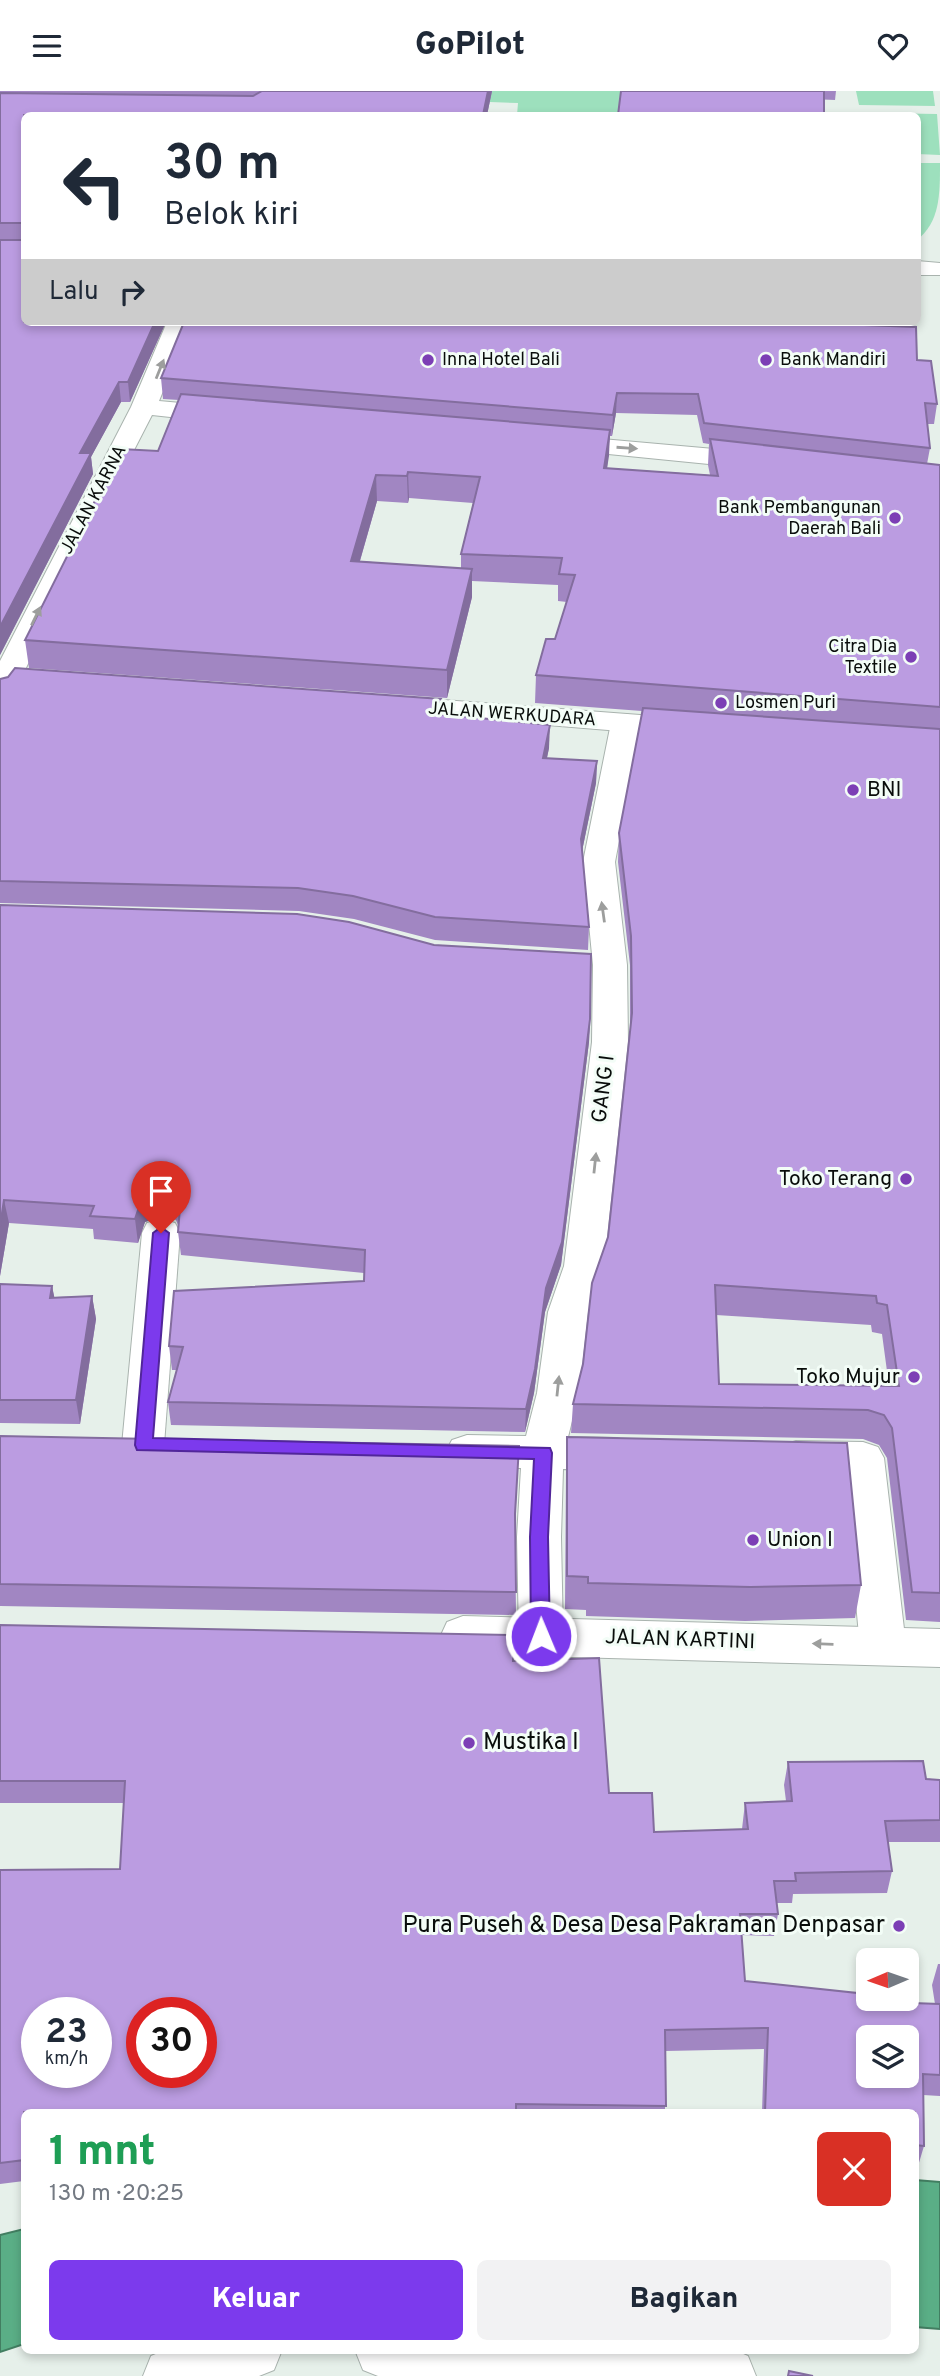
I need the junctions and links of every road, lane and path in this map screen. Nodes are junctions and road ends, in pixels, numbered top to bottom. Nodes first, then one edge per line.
1 (177, 326) edge
2 (144, 407) junction
3 (253, 417) edge
4 (527, 440) edge
5 (789, 464) edge
6 (10, 681) edge
7 (359, 703) edge
8 (626, 723) junction
9 (719, 730) edge
10 (161, 1233) dead end
11 (144, 1445) edge
12 (423, 1451) edge
13 (544, 1453) junction
14 (655, 1455) edge
15 (752, 1456) edge
16 (416, 1634) edge
17 (541, 1636) junction
18 (883, 1646) junction
19 (940, 1648) edge
20 (241, 2354) edge
21 (411, 2354) edge
22 (171, 2376) edge
23 (728, 2376) edge

2 -> 1 street, JALAN KARNA
2 - 3 street
6 -> 2 street, JALAN KARNA
4 -> 5 street
7 - 8 street, JALAN WERKUDARA
8 - 9 street, JALAN WERKUDARA
13 -> 8 street, GANG I
10 - 11 street
12 - 13 street
13 - 14 street
13 - 17 street, GANG I
15 - 18 street
16 - 17 street, JALAN KARTINI
18 -> 17 street, JALAN KARTINI
18 - 19 street, JALAN KARTINI
20 - 22 street
21 - 23 street

